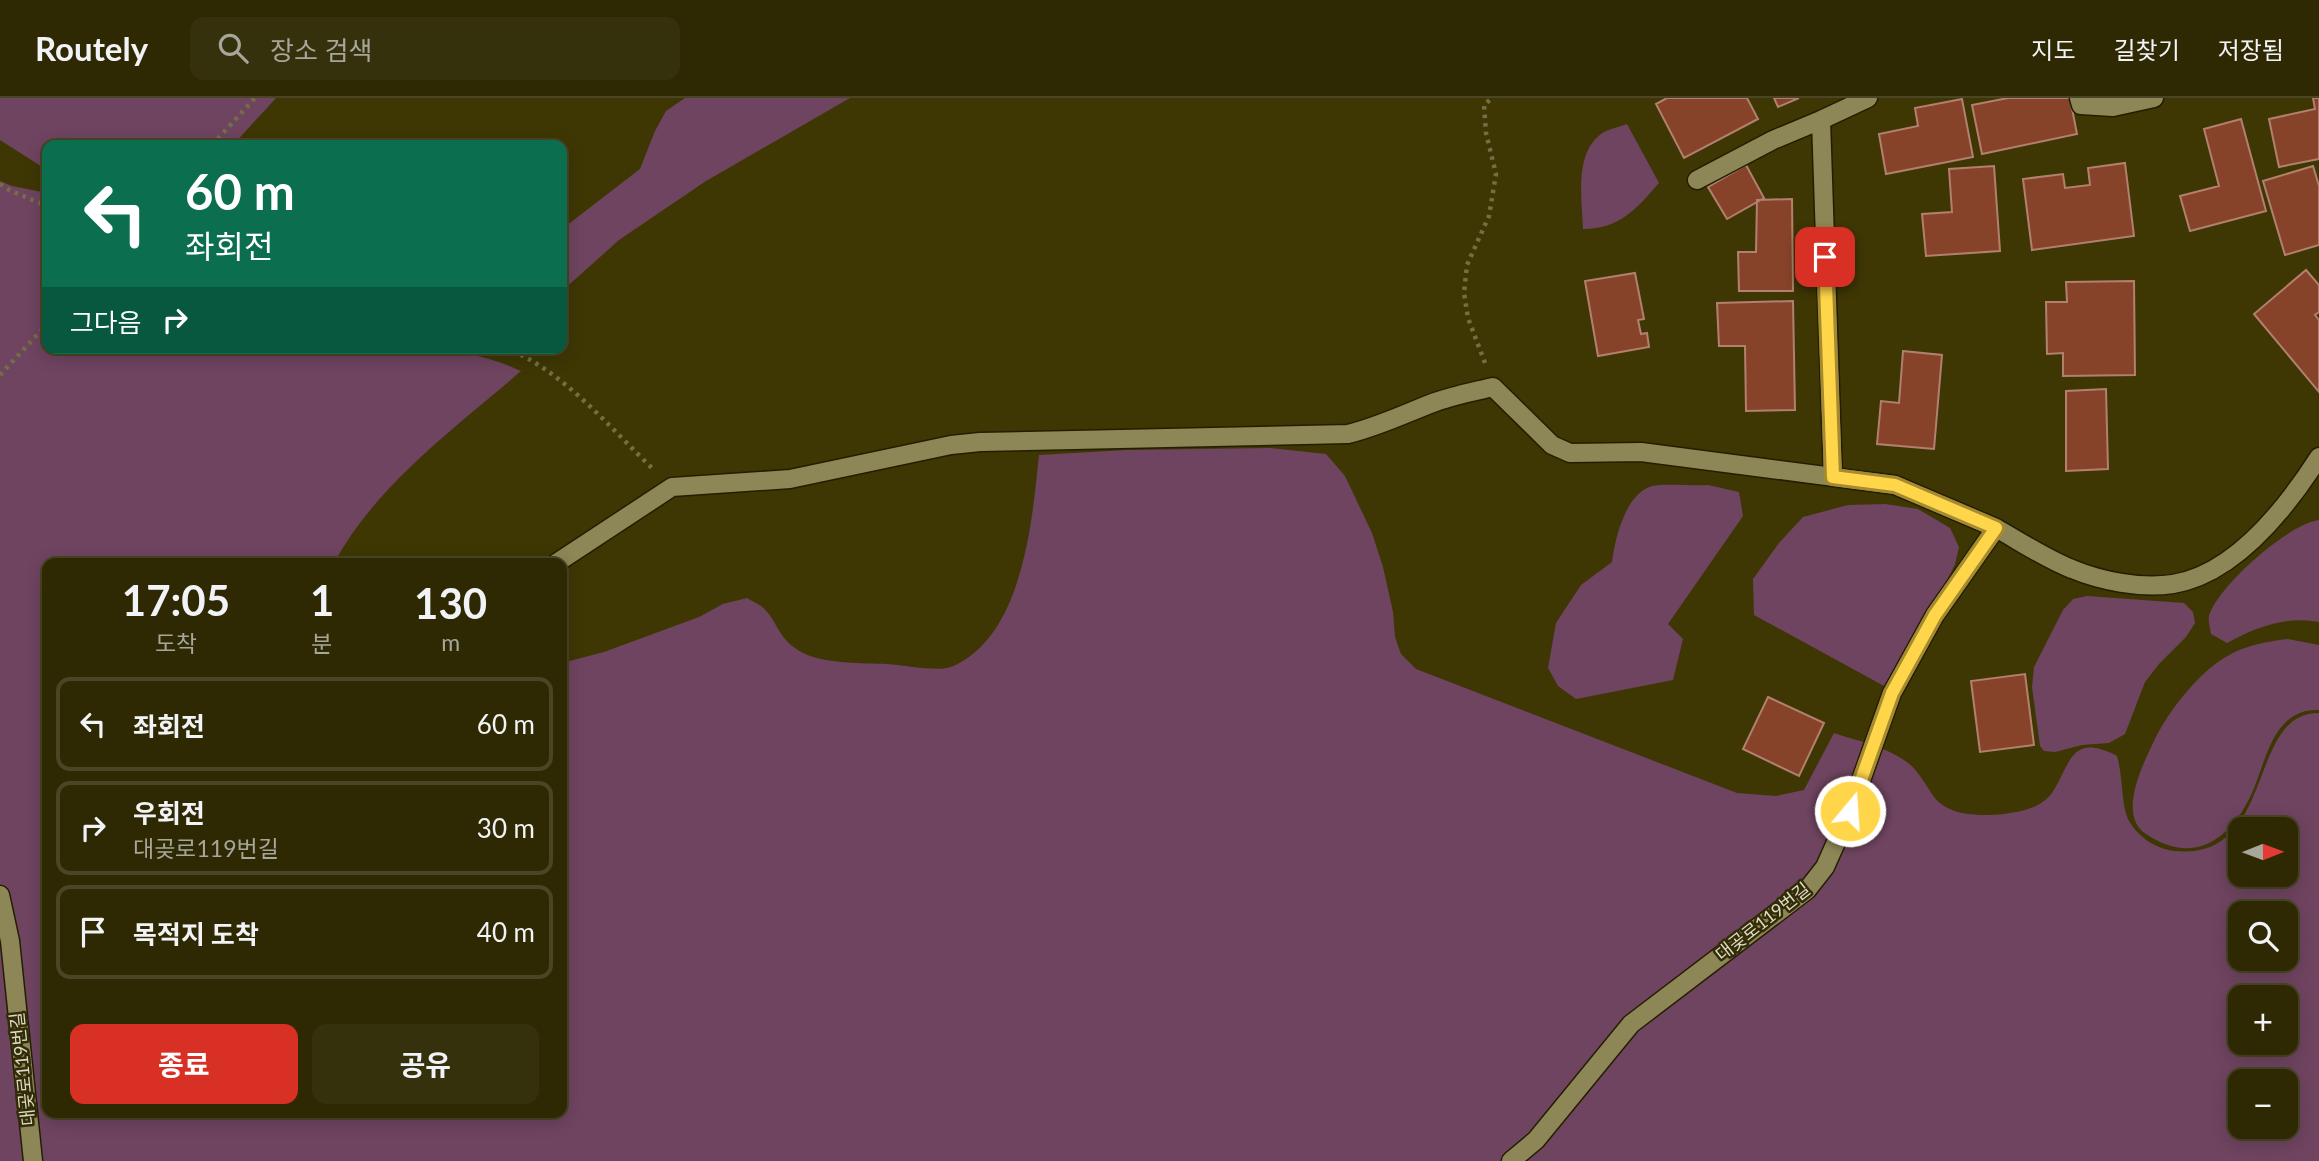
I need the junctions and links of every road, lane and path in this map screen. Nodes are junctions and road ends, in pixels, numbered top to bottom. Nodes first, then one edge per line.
1 (255, 98) edge
2 (1492, 98) edge
3 (1868, 98) edge
4 (2079, 98) edge
5 (2154, 98) edge
6 (1821, 120) junction
7 (217, 140) edge
8 (1697, 180) dead end
9 (0, 184) edge
10 (42, 204) edge
11 (42, 329) edge
12 (516, 354) edge
13 (0, 375) edge
14 (1493, 387) junction
15 (2319, 457) edge
16 (1833, 477) junction
17 (672, 487) junction
18 (1996, 528) junction
19 (564, 558) edge
20 (0, 895) edge
21 (33, 1161) edge
22 (1511, 1161) edge

1 - 7 path
2 - 14 path
3 - 6 lane
4 - 5 lane
6 - 8 lane
6 - 16 lane
9 - 10 path
11 - 13 path
12 - 17 path
14 - 16 lane
14 - 17 lane
15 - 18 lane
16 - 18 lane
17 - 19 lane
18 - 22 lane, 대곶로119번길
20 - 21 lane, 대곶로119번길

